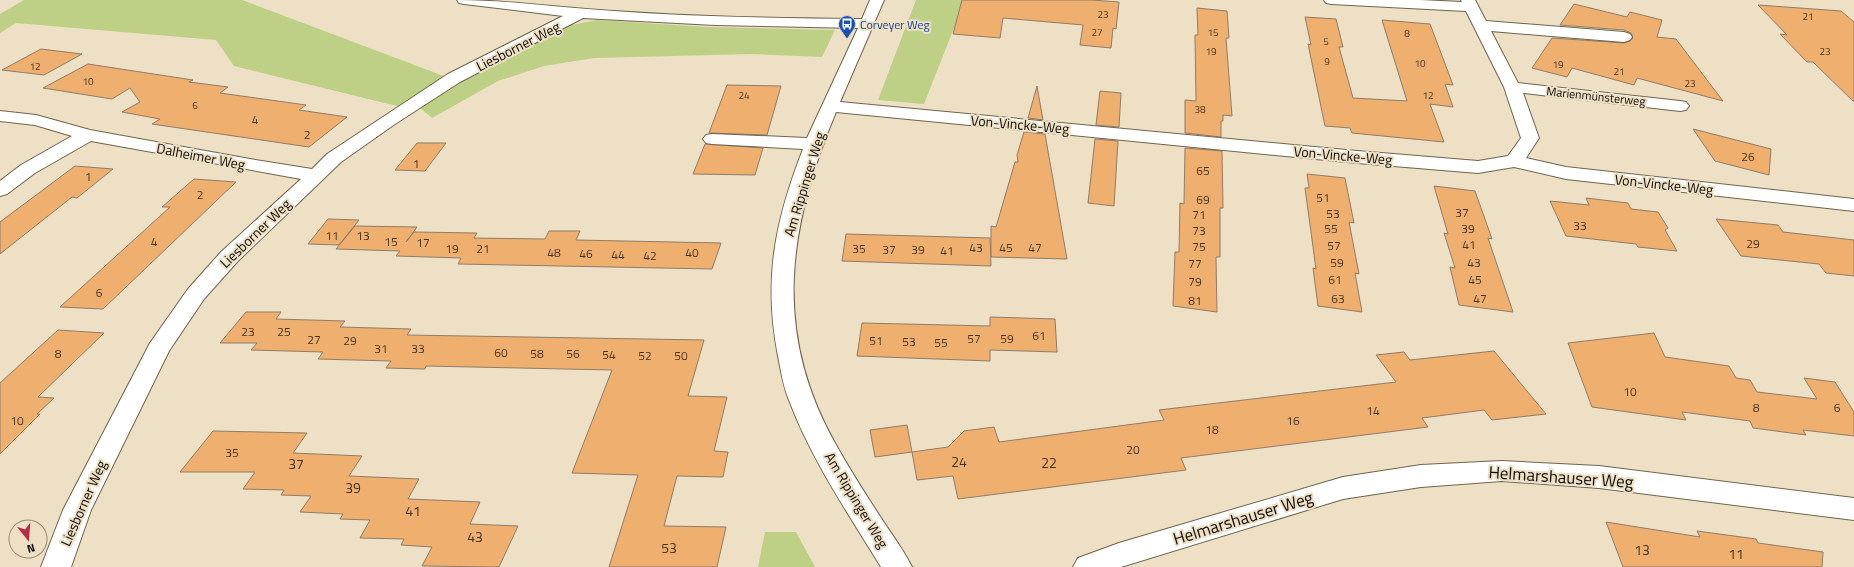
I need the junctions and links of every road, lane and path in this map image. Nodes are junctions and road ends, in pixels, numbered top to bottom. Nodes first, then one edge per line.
1 (464, 0) edge
2 (877, 0) edge
3 (1332, 0) edge
4 (1469, 4) edge
5 (579, 14) junction
6 (867, 24) junction
7 (1480, 25) junction
8 (1624, 37) dead end
9 (1512, 87) junction
10 (830, 106) junction
11 (1680, 106) dead end
12 (0, 116) edge
13 (88, 134) junction
14 (712, 139) dead end
15 (814, 144) junction
16 (1514, 161) junction
17 (315, 176) junction
18 (0, 190) edge
19 (1854, 205) edge
20 (1854, 509) edge
21 (56, 567) edge
22 (897, 567) edge
23 (1088, 567) edge

1 - 5 street
2 - 6 street, Am Rippinger Weg
3 - 4 street
4 - 7 street
5 - 6 street
5 - 17 street, Liesborner Weg
6 - 10 street, Am Rippinger Weg
7 - 8 street
7 - 9 street
9 - 11 street, Marienmünsterweg
9 - 16 street
10 - 15 street, Am Rippinger Weg
10 - 16 street, Von-Vincke-Weg
12 - 13 street, Dalheimer Weg
13 - 17 street, Dalheimer Weg
13 - 18 street
14 - 15 street
15 - 22 street, Am Rippinger Weg
16 - 19 street, Von-Vincke-Weg
17 - 21 street, Liesborner Weg
20 - 23 street, Helmarshauser Weg

